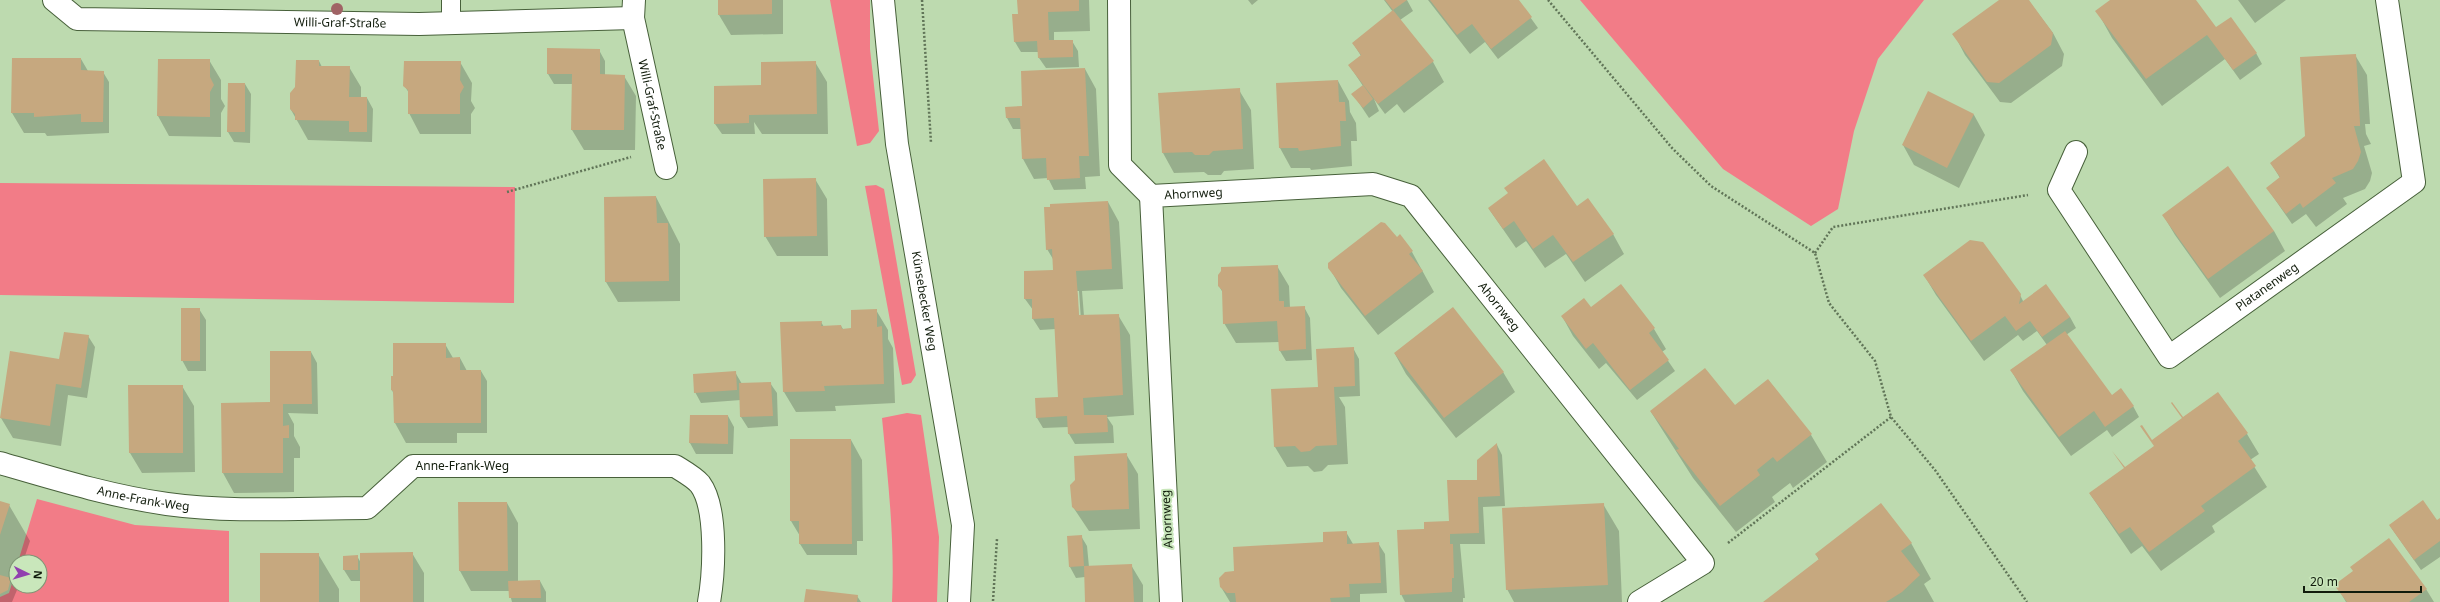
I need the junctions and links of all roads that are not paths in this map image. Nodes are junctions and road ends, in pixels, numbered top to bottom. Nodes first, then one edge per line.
1 (54, 0) edge
2 (451, 0) edge
3 (883, 0) edge
4 (1119, 0) edge
5 (2387, 0) edge
6 (634, 9) edge
7 (451, 24) junction
8 (2076, 152) dead end
9 (664, 158) road end
10 (1151, 196) junction
11 (0, 463) edge
12 (709, 602) edge
13 (959, 602) edge
14 (1171, 602) edge
15 (1639, 602) edge

1 - 7 street, Willi-Graf-Straße
2 - 7 lane
3 - 13 street, Künsebecker Weg
4 - 10 street, Ahornweg
5 - 8 street, Platanenweg
6 - 7 street, Willi-Graf-Straße
6 - 9 street, Willi-Graf-Straße
10 - 14 street, Ahornweg
10 - 15 street, Ahornweg
11 - 12 street, Anne-Frank-Weg

